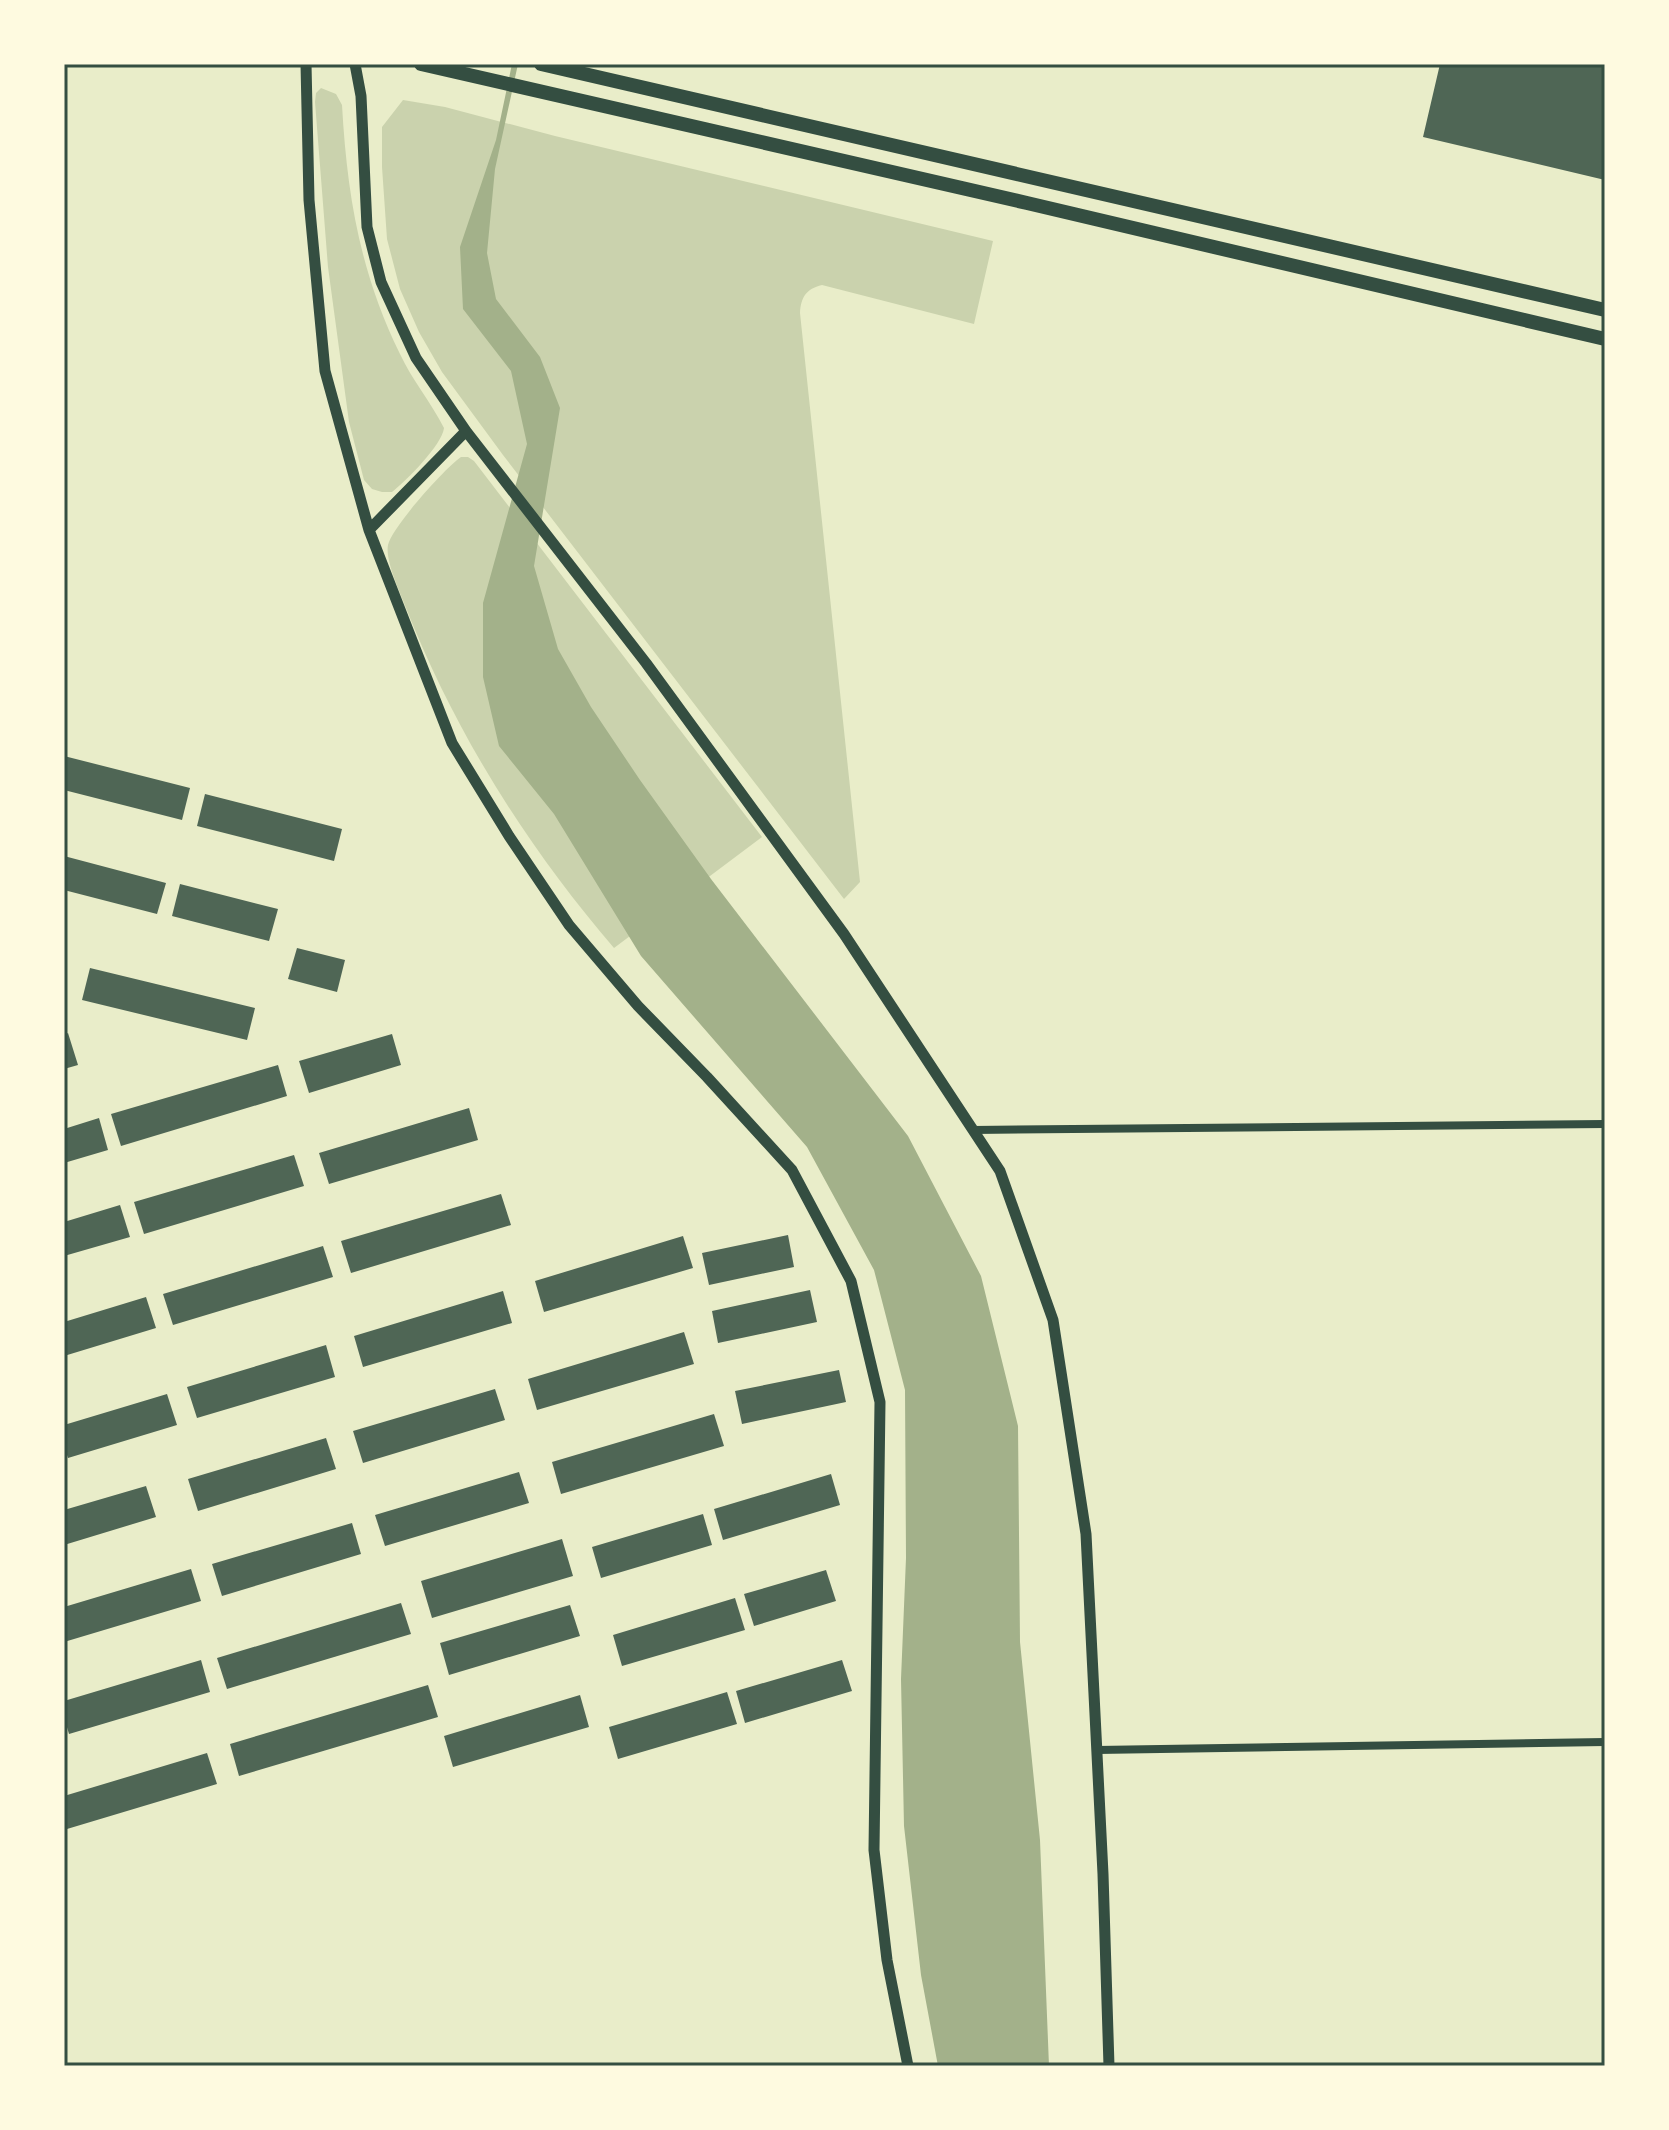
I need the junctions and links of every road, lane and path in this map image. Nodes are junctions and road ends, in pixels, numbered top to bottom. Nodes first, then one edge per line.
1 (306, 64) edge
2 (355, 64) edge
3 (421, 64) edge
4 (541, 64) edge
5 (1605, 310) edge
6 (1605, 339) edge
7 (466, 431) junction
8 (369, 530) junction
9 (1605, 1124) edge
10 (973, 1130) junction
11 (1605, 1742) edge
12 (1097, 1750) junction
13 (908, 2066) edge
14 (1109, 2066) edge

1 - 8 street
2 - 7 street
3 - 6 main road
4 - 5 main road
7 - 8 street
7 - 10 street
8 - 13 street
9 - 10 street
10 - 12 street
11 - 12 street
12 - 14 street

